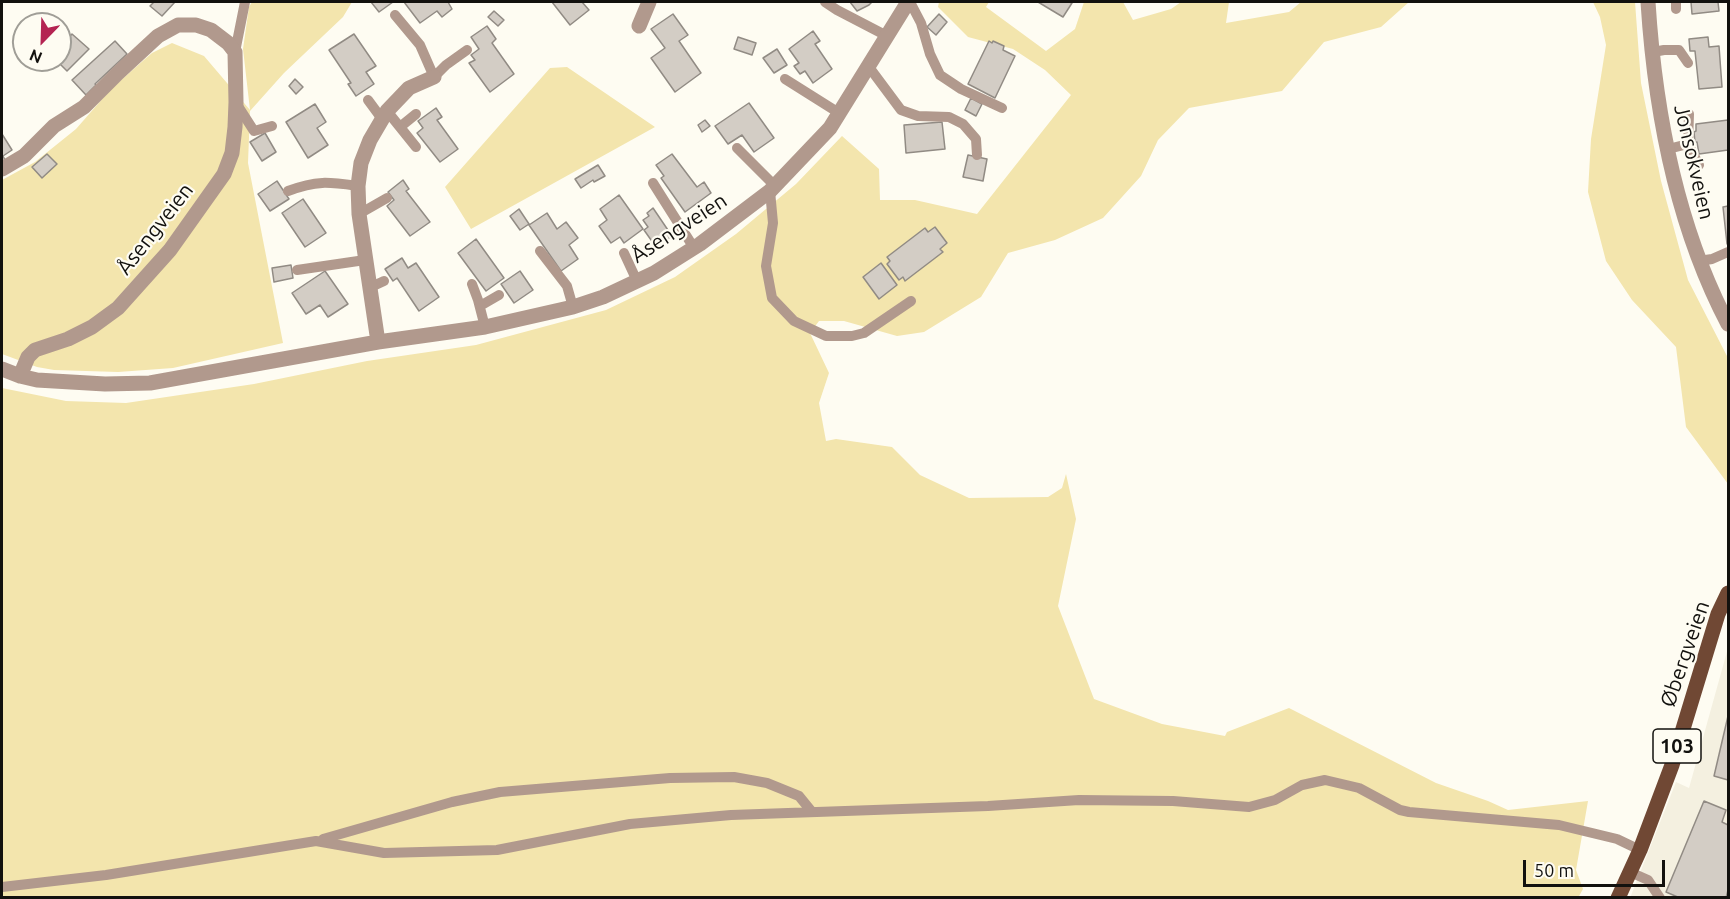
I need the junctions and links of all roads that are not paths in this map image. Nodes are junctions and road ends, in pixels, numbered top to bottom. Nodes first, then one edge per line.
1 (245, 2) edge
2 (649, 2) edge
3 (825, 2) edge
4 (909, 2) edge
5 (1648, 2) edge
6 (395, 15) dead end
7 (639, 26) dead end
8 (887, 36) junction
9 (467, 50) dead end
10 (235, 52) junction
11 (1653, 52) junction
12 (1688, 63) dead end
13 (869, 67) junction
14 (434, 77) junction
15 (785, 79) dead end
16 (368, 100) dead end
17 (236, 102) junction
18 (1002, 108) dead end
19 (839, 113) junction
20 (416, 114) dead end
21 (1689, 114) dead end
22 (384, 115) junction
23 (272, 126) dead end
24 (400, 127) junction
25 (1688, 144) junction
26 (416, 147) dead end
27 (737, 148) dead end
28 (1668, 149) junction
29 (977, 155) dead end
30 (1699, 165) dead end
31 (2, 169) edge
32 (653, 183) dead end
33 (358, 186) junction
34 (772, 189) junction
35 (288, 191) dead end
36 (387, 198) dead end
37 (359, 214) junction
38 (693, 249) junction
39 (540, 252) dead end
40 (1728, 252) edge
41 (624, 253) dead end
42 (365, 260) junction
43 (1699, 261) junction
44 (297, 270) dead end
45 (637, 281) junction
46 (472, 284) dead end
47 (499, 295) dead end
48 (910, 301) dead end
49 (480, 306) junction
50 (573, 307) junction
51 (1728, 324) edge
52 (485, 327) junction
53 (378, 342) junction
54 (2, 369) edge
55 (21, 376) junction
56 (1728, 593) edge
57 (812, 812) junction
58 (316, 841) junction
59 (1640, 850) junction
60 (1630, 872) junction
61 (2, 887) edge
62 (1618, 897) edge
63 (1660, 897) edge

1 - 10 lane
2 - 7 street
3 - 8 lane
4 - 8 street, Åsengveien
4 - 18 lane
5 - 11 street, Jonsokveien
6 - 14 lane
8 - 13 street, Åsengveien
9 - 14 lane
10 - 17 street, Åsengveien
10 - 31 street
11 - 12 lane
11 - 28 street, Jonsokveien
13 - 19 street, Åsengveien
13 - 29 lane
14 - 22 street
15 - 19 lane
16 - 22 lane
17 - 23 lane
17 - 55 street, Åsengveien
19 - 34 street, Åsengveien
20 - 24 lane
21 - 25 lane
22 - 24 lane
22 - 33 street
24 - 26 lane
25 - 28 lane
25 - 30 lane
27 - 34 lane
28 - 43 street, Jonsokveien
32 - 38 lane
33 - 35 lane
33 - 37 street
34 - 38 street, Åsengveien
34 - 48 lane
36 - 37 lane
37 - 42 street
38 - 45 street, Åsengveien
39 - 50 lane
40 - 43 lane
41 - 45 lane
42 - 44 lane
42 - 53 street
43 - 51 street, Jonsokveien
45 - 50 street, Åsengveien
46 - 49 lane
47 - 49 lane
49 - 52 lane
50 - 52 street, Åsengveien
52 - 53 street, Åsengveien
53 - 55 street, Åsengveien
54 - 55 street, Åsengveien
56 - 59 main road, Øbergveien / 103
57 - 58 lane
57 - 58 lane
57 - 59 lane
58 - 61 lane
59 - 60 main road, Øbergveien / 103
60 - 62 main road, Øbergveien / 103
60 - 63 lane

